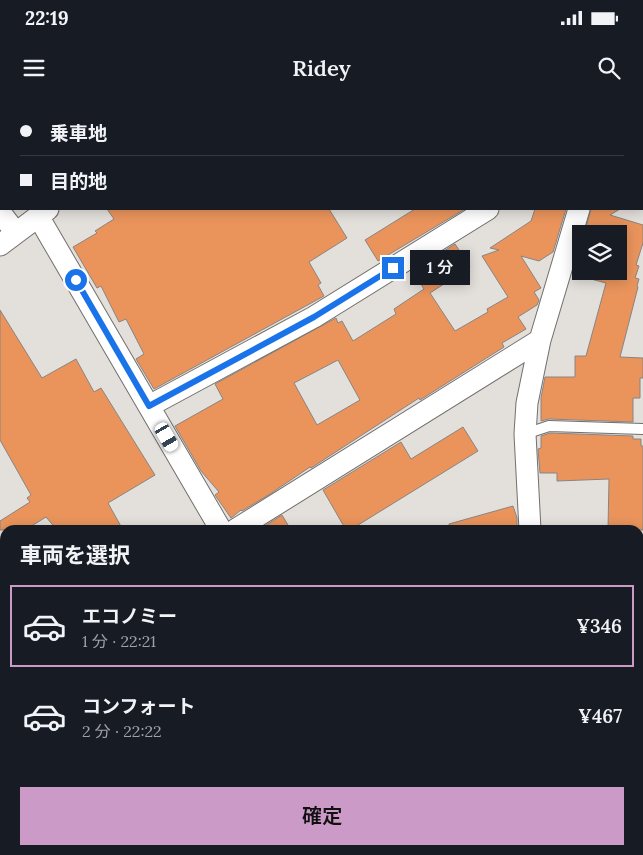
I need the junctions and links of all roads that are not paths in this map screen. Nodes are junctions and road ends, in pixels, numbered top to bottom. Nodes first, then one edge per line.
1 (486, 210) edge
2 (579, 210) edge
3 (0, 212) edge
4 (43, 212) edge
5 (8, 239) edge
6 (540, 340) junction
7 (149, 406) junction
8 (643, 429) edge
9 (525, 434) junction
10 (217, 525) edge
11 (244, 525) edge
12 (530, 525) edge

1 - 7 street
2 - 6 street
3 - 5 street
4 - 5 street
4 - 7 street
6 - 9 street
6 - 11 street
7 - 10 street
8 - 9 lane
9 - 12 street

